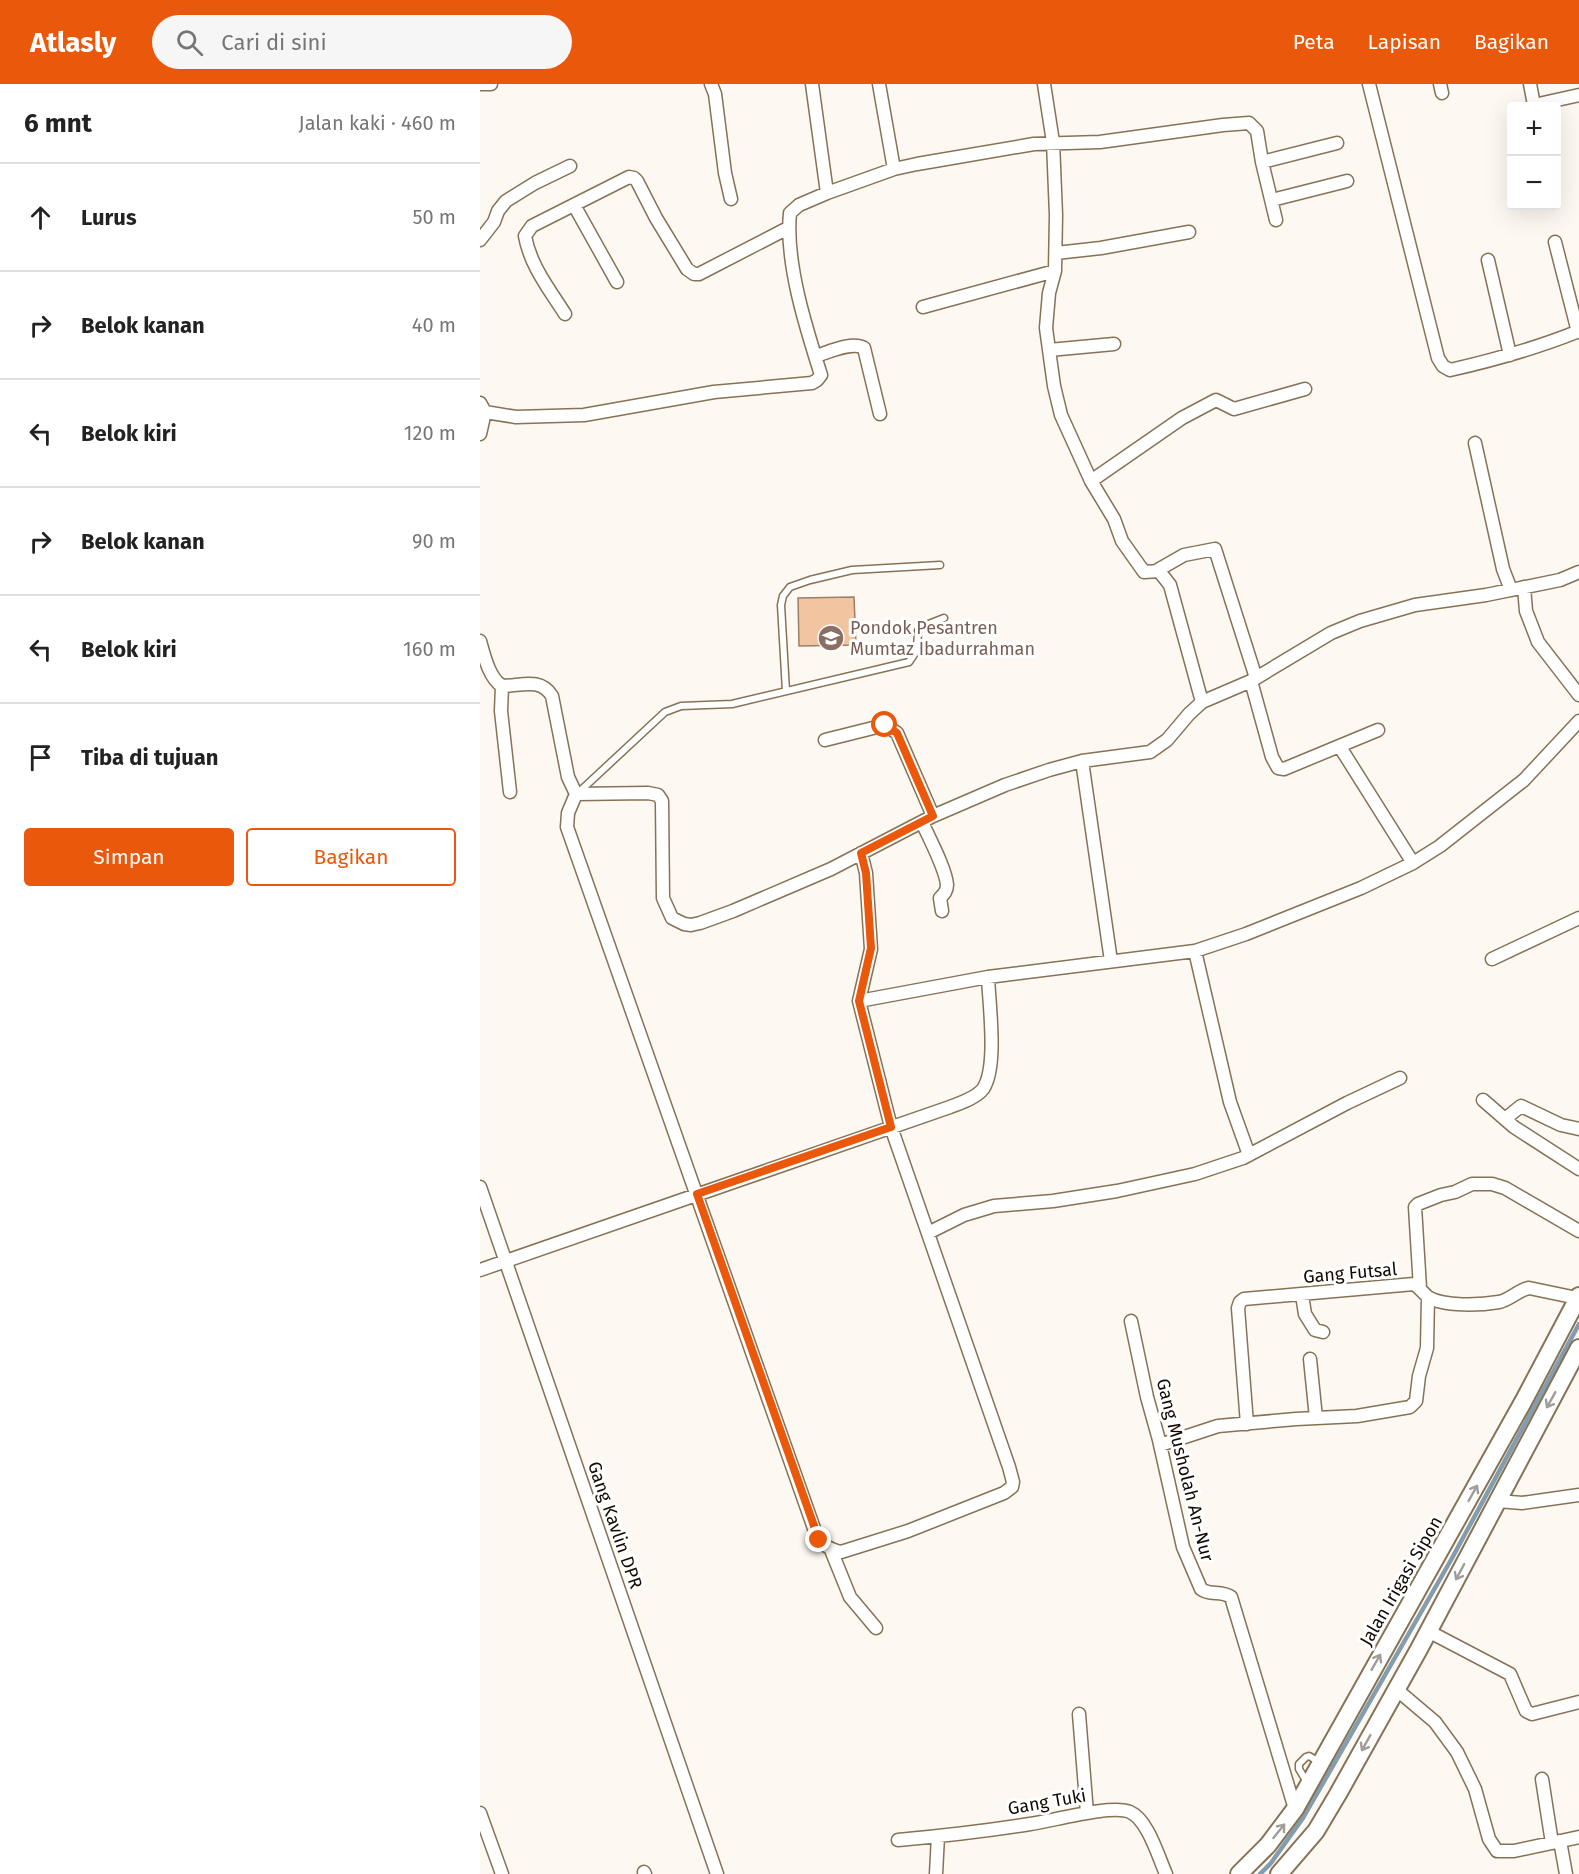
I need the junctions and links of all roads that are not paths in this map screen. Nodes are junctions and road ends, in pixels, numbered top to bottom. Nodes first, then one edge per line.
1 (482, 84) edge
2 (491, 84) edge
3 (711, 84) edge
4 (812, 84) edge
5 (879, 84) edge
6 (1044, 84) edge
7 (1369, 84) edge
8 (1530, 84) edge
9 (1579, 95) edge
10 (1053, 142) junction
11 (1337, 143) dead end
12 (1262, 162) junction
13 (570, 166) dead end
14 (894, 169) junction
15 (1347, 181) dead end
16 (827, 193) junction
17 (730, 199) dead end
18 (1272, 200) junction
19 (574, 204) junction
20 (1276, 220) dead end
21 (788, 228) junction
22 (1188, 232) dead end
23 (480, 240) edge
24 (1555, 242) dead end
25 (1056, 253) junction
26 (1488, 260) dead end
27 (1055, 271) junction
28 (617, 282) dead end
29 (923, 307) dead end
30 (565, 314) dead end
31 (1579, 332) edge
32 (1114, 344) dead end
33 (1049, 350) junction
34 (1510, 355) junction
35 (816, 356) junction
36 (1305, 389) dead end
37 (483, 408) edge
38 (880, 414) dead end
39 (480, 434) edge
40 (1475, 442) dead end
41 (1090, 481) junction
42 (940, 565) dead end
43 (1156, 571) junction
44 (1579, 572) edge
45 (1517, 589) junction
46 (944, 618) dead end
47 (480, 641) edge
48 (1253, 680) junction
49 (501, 686) junction
50 (786, 691) junction
51 (1579, 695) edge
52 (1202, 702) junction
53 (1579, 721) edge
54 (1378, 730) dead end
55 (825, 740) dead end
56 (1340, 747) junction
57 (1082, 761) junction
58 (510, 792) dead end
59 (576, 794) junction
60 (933, 816) junction
61 (922, 822) junction
62 (861, 853) junction
63 (1413, 863) junction
64 (942, 911) dead end
65 (1579, 918) edge
66 (1195, 951) junction
67 (1492, 959) dead end
68 (1111, 961) junction
69 (988, 977) junction
70 (859, 1001) junction
71 (1400, 1078) dead end
72 (1483, 1100) dead end
73 (1505, 1119) junction
74 (891, 1127) junction
75 (1579, 1129) edge
76 (1249, 1155) junction
77 (1579, 1169) edge
78 (480, 1187) edge
79 (697, 1194) junction
80 (1579, 1231) edge
81 (928, 1233) junction
82 (506, 1261) junction
83 (480, 1270) edge
84 (1424, 1292) junction
85 (1302, 1295) junction
86 (1578, 1297) edge
87 (1131, 1321) dead end
88 (1323, 1332) dead end
89 (1579, 1348) edge
90 (1310, 1359) dead end
91 (1316, 1418) junction
92 (1247, 1424) junction
93 (1160, 1445) junction
94 (1579, 1496) edge
95 (1498, 1501) junction
96 (831, 1550) junction
97 (876, 1628) dead end
98 (1428, 1631) junction
99 (1396, 1689) junction
100 (1579, 1702) edge
101 (1079, 1714) dead end
102 (1542, 1779) dead end
103 (1295, 1809) junction
104 (1087, 1813) junction
105 (480, 1814) edge
106 (938, 1836) junction
107 (1579, 1837) edge
108 (897, 1840) dead end
109 (1556, 1842) junction
110 (502, 1874) edge
111 (717, 1874) edge
112 (936, 1874) edge
113 (1166, 1874) edge
114 (1239, 1874) edge
115 (1279, 1874) edge
116 (1566, 1874) edge

1 - 2 street
3 - 17 street
4 - 16 street
5 - 14 street
6 - 10 street
7 - 34 street
8 - 9 street
10 - 12 street
10 - 14 street
10 - 25 street
11 - 12 street
12 - 18 street
13 - 23 street
14 - 16 street
15 - 18 street
16 - 21 street
18 - 20 street
19 - 21 street
19 - 28 street
19 - 30 street
21 - 35 street
22 - 25 street
24 - 31 street
25 - 27 street
26 - 34 street
27 - 29 street
27 - 33 street
31 - 34 street
32 - 33 street
33 - 41 street
35 - 37 street
35 - 38 street
36 - 41 street
37 - 39 street
40 - 45 street
41 - 43 street
42 - 50 lane
43 - 48 street
43 - 52 street
44 - 45 street
45 - 48 street
45 - 51 street
46 - 50 lane
47 - 49 street
48 - 52 street
48 - 56 street
49 - 58 street
49 - 59 street
50 - 59 lane
52 - 57 street
53 - 63 street
54 - 56 street
55 - 60 street
56 - 63 street
57 - 60 street
57 - 68 street
59 - 62 street
59 - 79 street
60 - 61 street
61 - 62 street
61 - 64 street
62 - 70 street
63 - 66 street
65 - 67 street
66 - 68 street
66 - 76 street
68 - 69 street
69 - 70 street
69 - 74 street
70 - 74 street
71 - 76 street
72 - 73 street
73 - 75 street
73 - 77 street
74 - 79 street
74 - 81 street
76 - 81 street
78 - 82 street, Gang Kavlin DPR
79 - 82 street
79 - 96 street
80 - 84 street
81 - 96 street
82 - 83 street
82 - 111 street, Gang Kavlin DPR
84 - 85 street, Gang Futsal
84 - 86 street, Gang Futsal
84 - 91 street
85 - 88 street
85 - 92 street, Gang Futsal
103 -> 86 street, Jalan Irigasi Sipon
87 - 93 street, Gang Musholah An-Nur
89 -> 95 street
90 - 91 street
91 - 92 street
92 - 93 street
93 - 103 street, Gang Musholah An-Nur
94 - 95 street
95 -> 98 street
96 - 97 street
98 - 99 street
98 - 100 street
99 - 109 street
99 -> 115 street
101 - 104 street
102 - 109 street
114 -> 103 street, Jalan Irigasi Sipon
104 - 106 street, Gang Tuki
104 - 113 street, Gang Tuki
105 - 110 street
106 - 108 street, Gang Tuki
106 - 112 street
107 - 109 street
109 - 116 street

